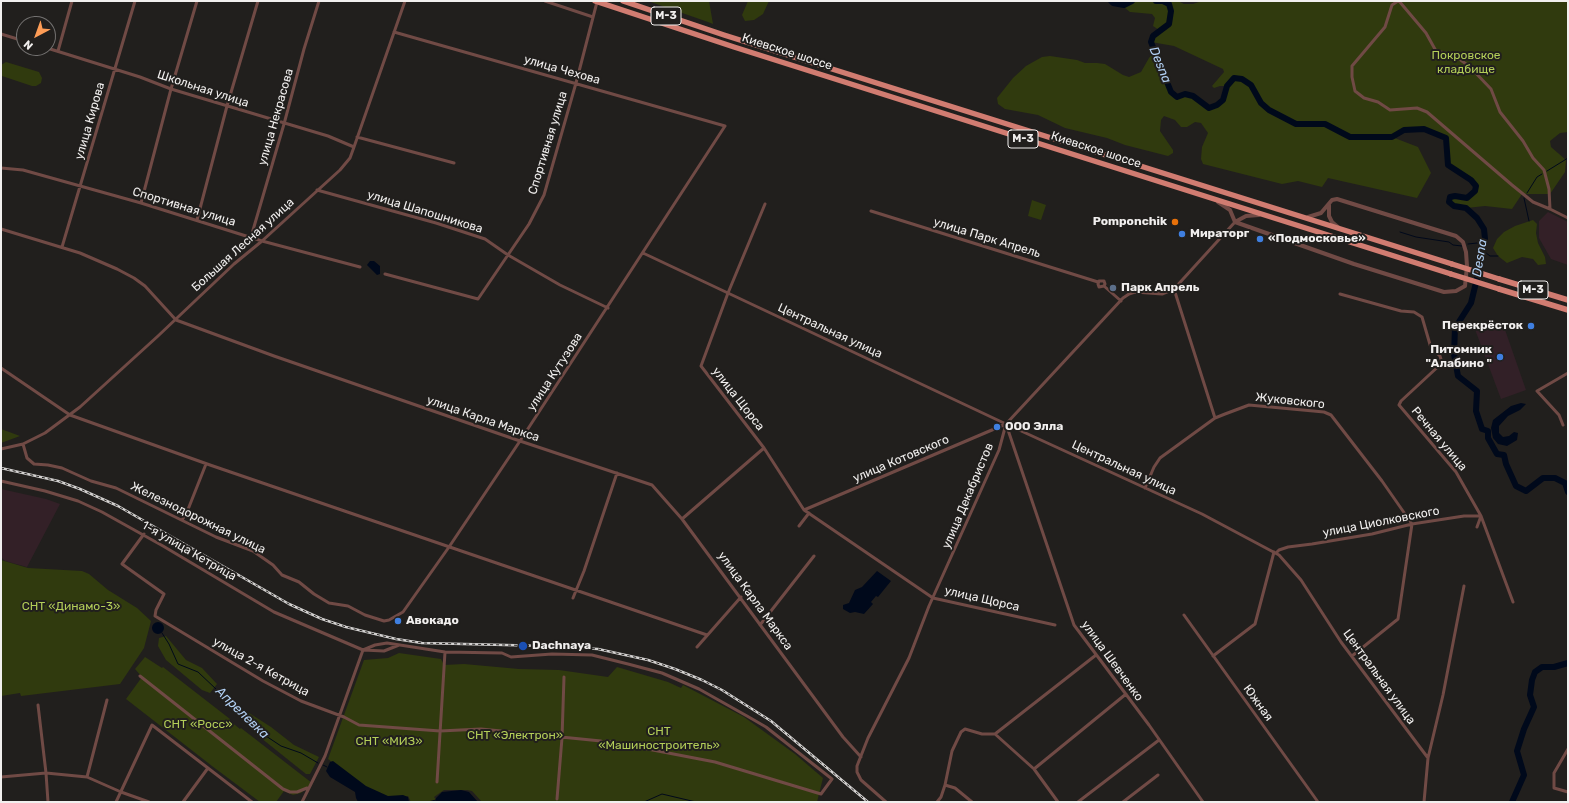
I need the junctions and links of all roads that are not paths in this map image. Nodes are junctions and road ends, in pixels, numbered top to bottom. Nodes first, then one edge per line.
1 (72, 1) edge
2 (135, 1) edge
3 (197, 1) edge
4 (258, 1) edge
5 (319, 1) edge
6 (404, 1) edge
7 (545, 1) edge
8 (596, 1) edge
9 (623, 1) edge
10 (1398, 1) edge
11 (593, 17) junction
12 (394, 32) junction
13 (1, 36) edge
14 (16, 39) edge
15 (58, 52) joint
16 (114, 69) junction
17 (576, 83) junction
18 (171, 89) junction
19 (227, 106) junction
20 (284, 124) junction
21 (725, 126) joint
22 (357, 137) junction
23 (354, 147) junction
24 (454, 163) dead end
25 (1, 168) edge
26 (81, 186) junction
27 (317, 190) junction
28 (1210, 198) junction
29 (141, 203) junction
30 (765, 204) dead end
31 (1329, 205) junction
32 (1550, 209) junction
33 (871, 211) dead end
34 (1267, 215) junction
35 (1242, 217) junction
36 (1304, 218) junction
37 (1568, 218) edge
38 (197, 220) junction
39 (1235, 222) junction
40 (1242, 224) junction
41 (1, 229) edge
42 (1341, 229) junction
43 (251, 237) junction
44 (262, 241) junction
45 (62, 247) junction
46 (644, 253) junction
47 (508, 255) junction
48 (360, 267) dead end
49 (384, 274) dead end
50 (1174, 289) junction
51 (728, 293) junction
52 (1340, 294) dead end
53 (1568, 300) edge
54 (1121, 301) junction
55 (608, 308) junction
56 (1568, 310) edge
57 (176, 320) junction
58 (1, 368) edge
59 (1568, 373) edge
60 (70, 415) junction
61 (1215, 418) junction
62 (1006, 424) junction
63 (1563, 425) dead end
64 (520, 441) junction
65 (23, 444) junction
66 (764, 448) junction
67 (1, 449) edge
68 (206, 464) junction
69 (617, 473) junction
70 (1, 481) edge
71 (1145, 488) junction
72 (804, 510) junction
73 (809, 513) junction
74 (1481, 516) junction
75 (682, 519) junction
76 (182, 520) junction
77 (1412, 524) junction
78 (799, 526) dead end
79 (1477, 526) dead end
80 (144, 534) junction
81 (449, 547) junction
82 (1275, 552) junction
83 (814, 556) dead end
84 (1464, 586) dead end
85 (576, 590) junction
86 (741, 597) junction
87 (573, 598) dead end
88 (933, 598) junction
89 (1513, 602) dead end
90 (1184, 616) dead end
91 (389, 620) joint
92 (760, 625) junction
93 (1055, 625) dead end
94 (707, 636) junction
95 (399, 645) junction
96 (697, 647) dead end
97 (364, 650) junction
98 (445, 652) junction
99 (1096, 655) junction
100 (1213, 656) junction
101 (1352, 656) junction
102 (140, 676) dead end
103 (564, 677) dead end
104 (1126, 694) junction
105 (107, 700) dead end
106 (38, 705) dead end
107 (340, 716) junction
108 (440, 731) junction
109 (995, 734) junction
110 (562, 738) junction
111 (1159, 740) junction
112 (601, 741) dead end
113 (606, 741) dead end
114 (1568, 749) edge
115 (861, 757) junction
116 (1428, 758) junction
117 (208, 768) junction
118 (1034, 769) junction
119 (46, 773) junction
120 (1158, 775) dead end
121 (1, 777) edge
122 (87, 777) junction
123 (437, 782) dead end
124 (945, 785) junction
125 (307, 788) junction
126 (121, 792) junction
127 (1568, 792) edge
128 (557, 799) dead end
129 (246, 800) edge
130 (48, 802) edge
131 (116, 802) edge
132 (149, 802) edge
133 (183, 802) edge
134 (252, 802) edge
135 (302, 802) edge
136 (886, 802) edge
137 (937, 802) edge
138 (972, 802) edge
139 (1058, 802) edge
140 (1078, 802) edge
141 (1122, 802) edge
142 (1203, 802) edge
143 (1318, 802) edge
144 (1424, 802) edge

1 - 15 street
2 - 16 street, улица Кирова
3 - 18 street
4 - 19 street
5 - 20 street, улица Некрасова
6 - 12 street, Большая Лесная улица
7 - 11 street
8 - 11 street, Спортивная улица
8 - 28 highway, Киевское шоссе / М-3
9 - 36 highway, Киевское шоссе / М-3
10 - 32 street
10 - 32 street
11 - 17 street, Спортивная улица
12 - 17 street, улица Чехова
12 - 22 street, Большая Лесная улица
13 - 14 street
15 - 16 street, Школьная улица
16 - 18 street, Школьная улица
16 - 26 street, улица Кирова
17 - 21 street, улица Чехова
17 - 47 street, Спортивная улица
18 - 19 street, Школьная улица
18 - 29 street
19 - 20 street, Школьная улица
19 - 38 street
20 - 23 street, Школьная улица
20 - 43 street, улица Некрасова
21 - 46 street, улица Кутузова
22 - 23 street, Большая Лесная улица
22 - 24 street
23 - 27 street, Большая Лесная улица
25 - 26 street, Спортивная улица
26 - 29 street, Спортивная улица
26 - 45 street, улица Кирова
27 - 44 street, Большая Лесная улица
27 - 47 street, улица Шапошникова
28 - 34 highway, Киевское шоссе / М-3
28 - 39 street
29 - 38 street, Спортивная улица
30 - 51 street, улица Щорса
31 - 36 street
31 - 40 street
31 - 42 street
32 - 37 street
33 - 54 street, улица Парк Апрель
34 - 35 street
34 - 56 highway, Киевское шоссе / М-3, bridge
35 - 39 street
35 - 40 street
36 - 42 highway, Киевское шоссе / М-3
38 - 43 street, Спортивная улица
39 - 40 street
39 - 50 street
41 - 45 street, улица Карла Маркса
42 - 53 highway, Киевское шоссе / М-3, bridge
43 - 44 street, Спортивная улица
44 - 48 street, Спортивная улица
44 - 57 street, Большая Лесная улица
45 - 57 street, улица Карла Маркса
46 - 51 street, Центральная улица
46 - 55 street, улица Кутузова
47 - 49 street, Спортивная улица
47 - 55 street, улица Шапошникова
50 - 54 street, улица Декабристов
50 - 61 street
51 - 62 street, Центральная улица
51 - 66 street, улица Щорса
52 - 74 street, Речная улица
54 - 62 street, улица Декабристов
55 - 64 street, улица Кутузова
57 - 60 street, Большая Лесная улица
57 - 64 street, улица Карла Маркса
58 - 60 street
59 - 63 street
60 - 65 street, Большая Лесная улица
60 - 68 street
61 - 71 street, Жуковского
61 - 77 street, Жуковского
62 - 71 street, Центральная улица
62 - 72 street, улица Котовского
62 - 88 street, улица Декабристов
62 - 99 street, улица Шевченко
64 - 69 street, улица Карла Маркса
64 - 81 street, улица Кутузова
65 - 67 street, Большая Лесная улица
65 - 76 street, Железнодорожная улица
66 - 72 street, улица Щорса
66 - 75 street
68 - 76 street
68 - 81 street
69 - 75 street, улица Карла Маркса
69 - 85 street
70 - 80 street, 1-я улица Кетрица
71 - 82 street, Центральная улица
72 - 73 street, улица Щорса
73 - 78 street
73 - 88 street, улица Щорса
74 - 77 street, улица Циолковского
74 - 79 street
74 - 89 street, Речная улица
75 - 86 street, улица Карла Маркса
76 - 91 street, Железнодорожная улица
77 - 82 street, улица Циолковского
77 - 101 street
80 - 97 street, 1-я улица Кетрица
80 - 107 street, улица 2-я Кетрица
81 - 85 street
81 - 91 street, улица Кутузова
82 - 100 street
82 - 101 street, Центральная улица
83 - 92 street
84 - 116 street
85 - 87 street
85 - 94 street
86 - 92 street, улица Карла Маркса
86 - 94 street
88 - 93 street, улица Щорса
88 - 115 street, улица Декабристов
90 - 100 street, Южная
92 - 115 street, улица Карла Маркса
94 - 96 street
95 - 97 street
95 - 97 street
95 - 98 street
97 - 107 street
98 - 108 street
98 - 113 street
99 - 104 street, улица Шевченко
99 - 109 street
100 - 143 street, Южная
101 - 116 street, Центральная улица
102 - 125 street
103 - 110 street
104 - 111 street, улица Шевченко
104 - 118 street
105 - 122 street
106 - 119 street
107 - 108 street, улица 2-я Кетрица
107 - 125 street
108 - 110 street, улица 2-я Кетрица
108 - 123 street
109 - 118 street
109 - 124 street
110 - 112 street, улица 2-я Кетрица
110 - 128 street
111 - 140 street
111 - 142 street, улица Шевченко
114 - 127 street
115 - 136 street, улица Декабристов
116 - 144 street
117 - 126 street
117 - 129 street
117 - 133 street
118 - 139 street
119 - 121 street
119 - 122 street
119 - 130 street
120 - 141 street
122 - 126 street
124 - 137 street
124 - 138 street
125 - 135 street
126 - 131 street
126 - 132 street
129 - 134 street

